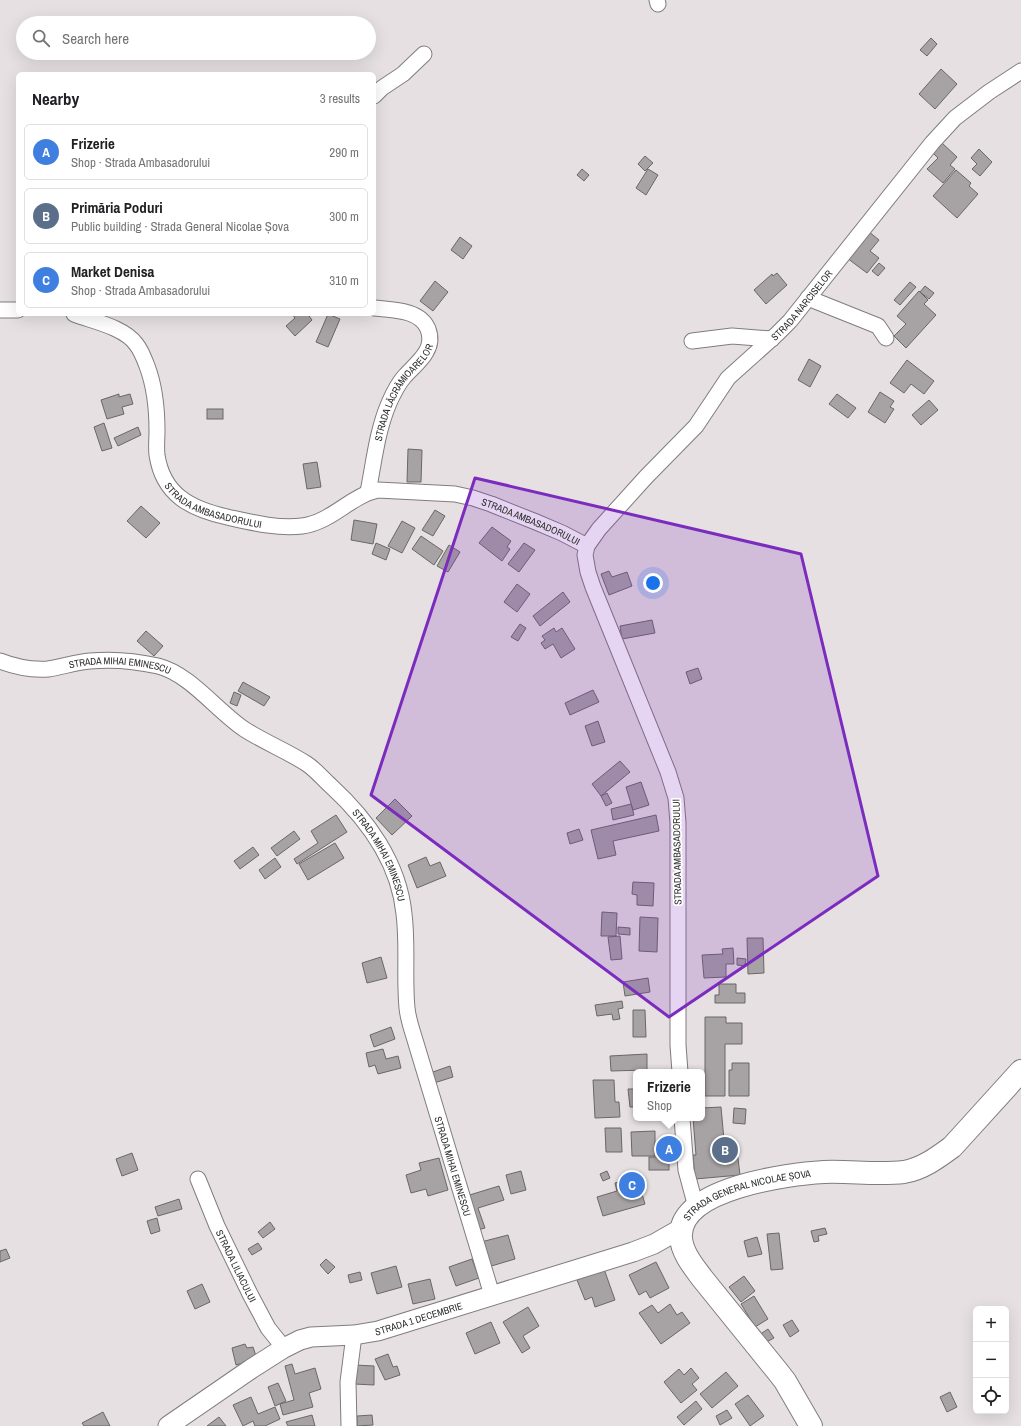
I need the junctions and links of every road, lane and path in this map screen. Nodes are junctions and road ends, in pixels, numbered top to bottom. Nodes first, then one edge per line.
1 (424, 54) dead end
2 (1021, 71) edge
3 (376, 94) edge
4 (808, 298) junction
5 (376, 308) edge
6 (0, 310) edge
7 (16, 310) edge
8 (80, 316) edge
9 (886, 338) dead end
10 (772, 339) junction
11 (692, 341) dead end
12 (368, 492) junction
13 (587, 546) junction
14 (0, 661) edge
15 (680, 1069) edge
16 (1021, 1071) edge
17 (682, 1121) edge
18 (198, 1179) dead end
19 (696, 1207) junction
20 (682, 1228) junction
21 (492, 1295) junction
22 (354, 1335) junction
23 (284, 1348) junction
24 (168, 1426) edge
25 (349, 1426) edge
26 (811, 1426) edge

1 - 3 street
2 - 4 street, STRADA NARCISELOR
4 - 9 street
4 - 10 street, STRADA NARCISELOR
5 - 12 street, STRADA LĂCRĂMIOARELOR
6 - 7 street
8 - 12 street, STRADA AMBASADORULUI
10 - 11 street
10 - 13 street, STRADA NARCISELOR
12 - 13 street, STRADA AMBASADORULUI
13 - 15 street, STRADA AMBASADORULUI
14 - 21 street, STRADA MIHAI EMINESCU
16 - 19 main road, STRADA GENERAL NICOLAE ȘOVA
17 - 19 street
18 - 23 street, STRADA LILIACULUI
19 - 20 main road, STRADA GENERAL NICOLAE ȘOVA
20 - 21 street, STRADA 1 DECEMBRIE
20 - 26 main road, STRADA GENERAL NICOLAE ȘOVA
21 - 22 street, STRADA 1 DECEMBRIE
22 - 23 street, STRADA 1 DECEMBRIE
22 - 25 street
23 - 24 street, STRADA 1 DECEMBRIE

